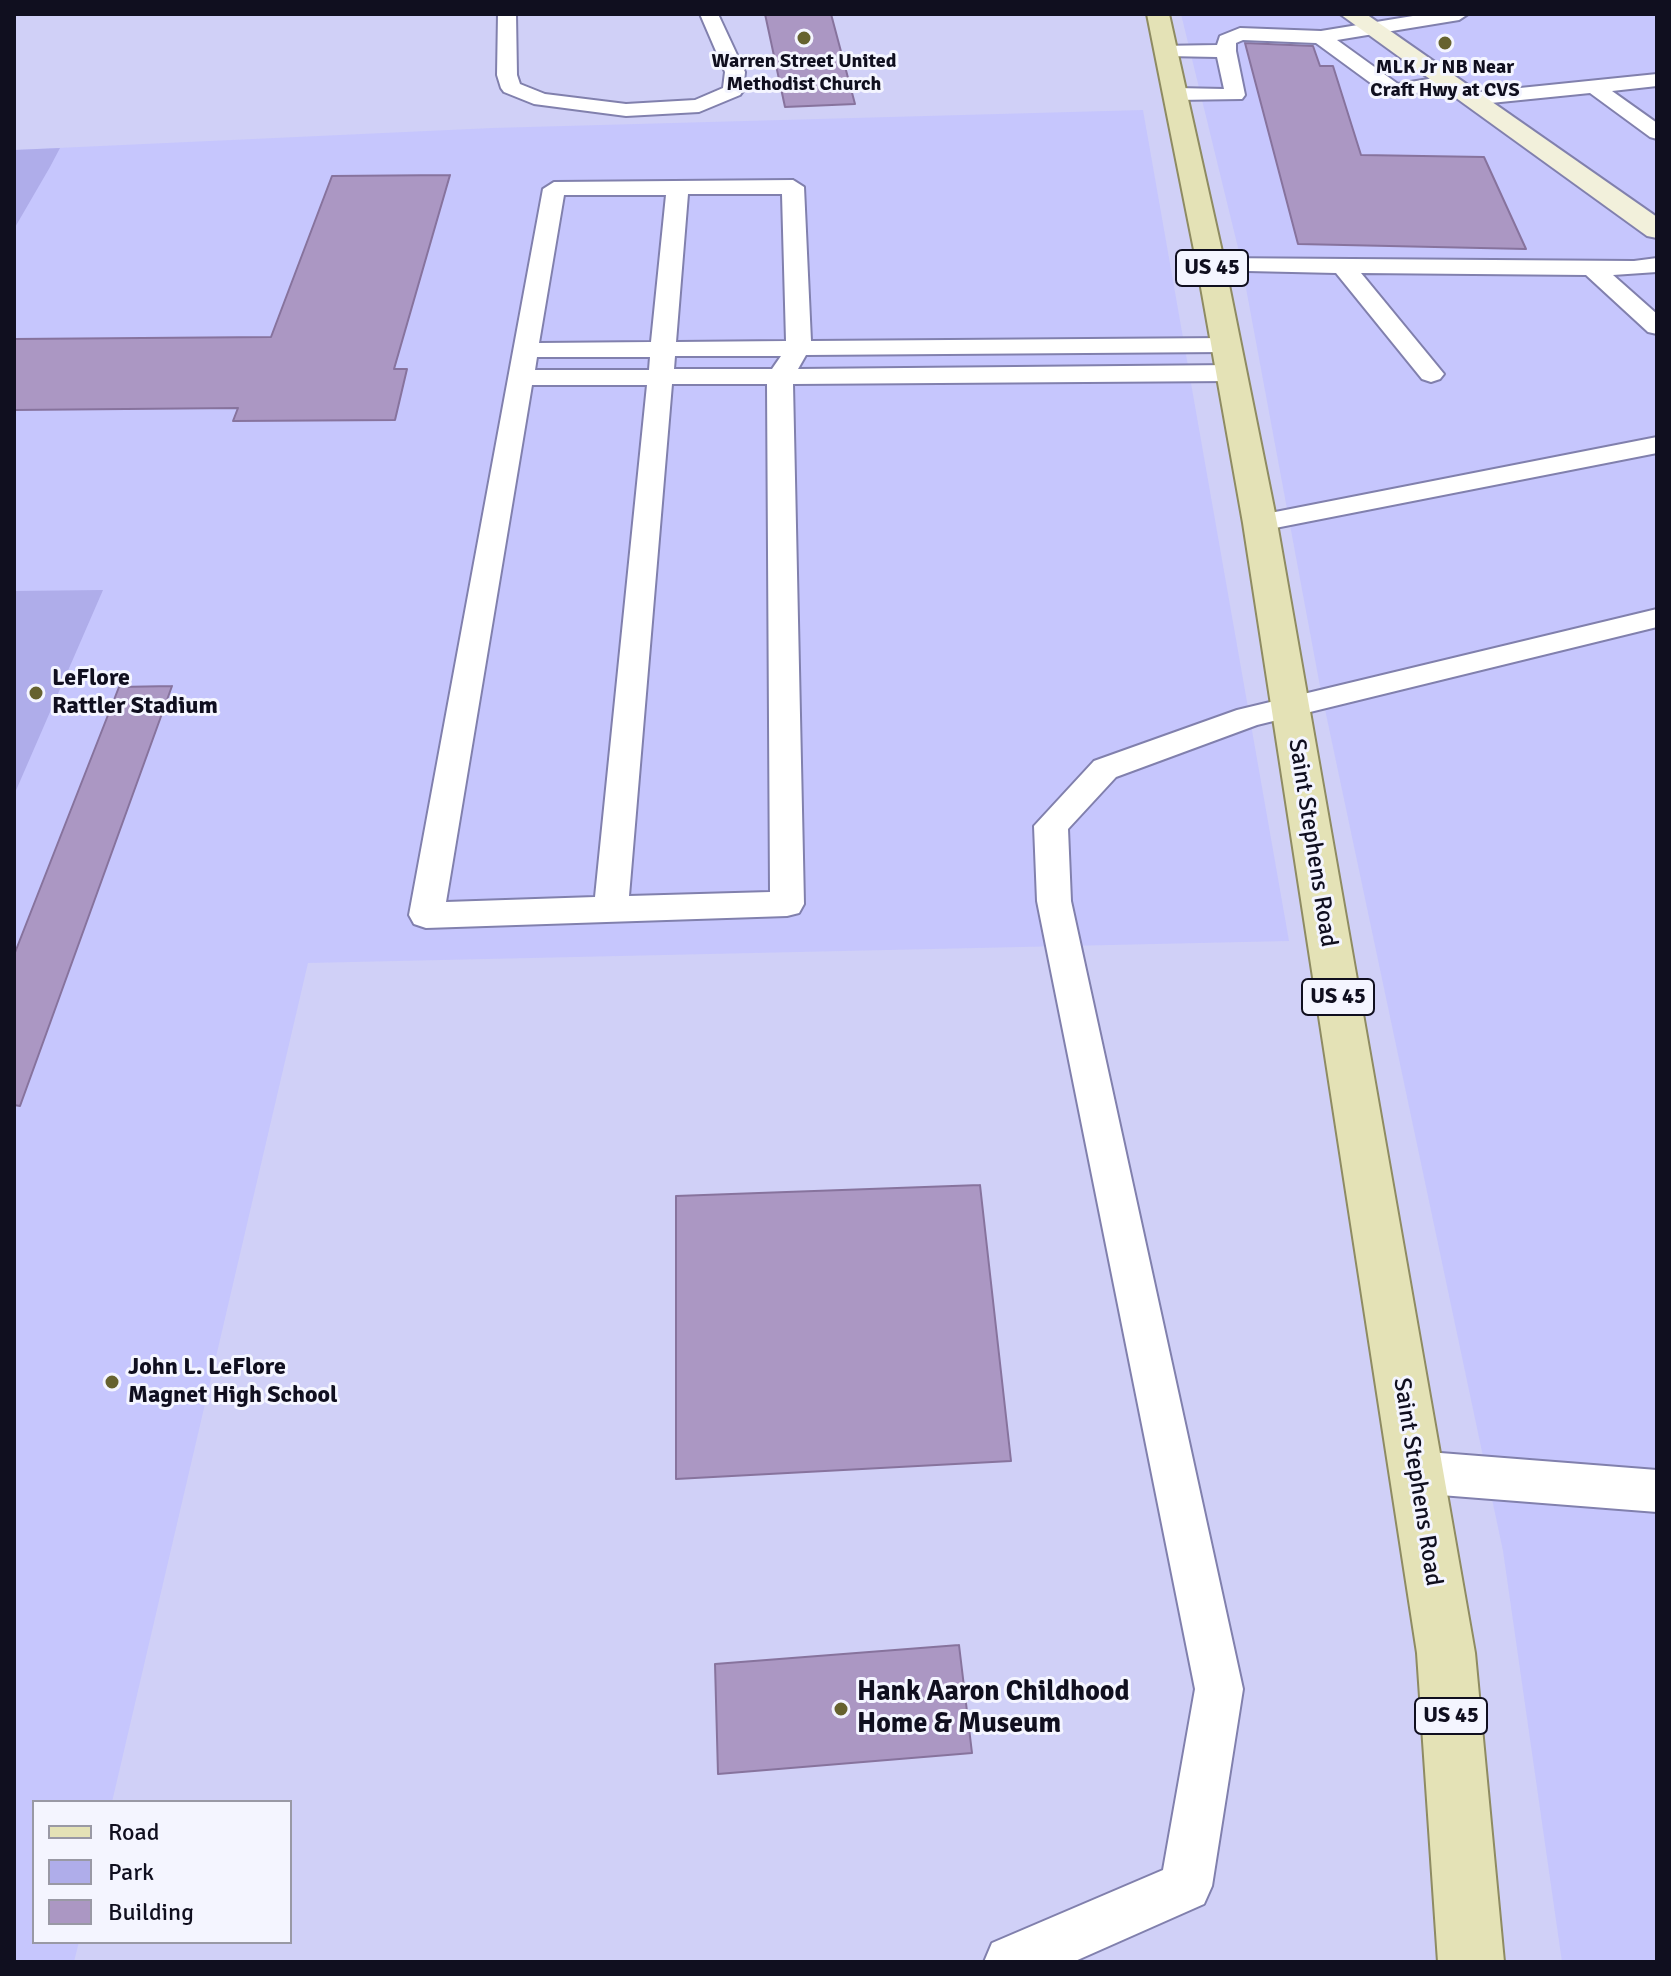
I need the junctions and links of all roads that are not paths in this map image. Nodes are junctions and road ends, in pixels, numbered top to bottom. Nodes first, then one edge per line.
1 (507, 14) edge
2 (709, 14) edge
3 (1158, 14) edge
4 (1460, 14) edge
5 (1467, 14) edge
6 (1361, 21) edge
7 (1321, 37) junction
8 (1166, 50) junction
9 (1226, 51) junction
10 (1657, 80) edge
11 (1447, 82) junction
12 (1593, 86) junction
13 (1176, 94) junction
14 (1471, 99) junction
15 (1657, 133) edge
16 (678, 188) junction
17 (1657, 230) edge
18 (1211, 265) junction
19 (1657, 265) edge
20 (1343, 266) junction
21 (1592, 268) junction
22 (1657, 327) edge
23 (1025, 347) junction
24 (799, 348) junction
25 (1229, 359) junction
26 (662, 363) junction
27 (523, 364) junction
28 (1431, 374) dead end
29 (1032, 375) junction
30 (780, 376) junction
31 (1657, 445) edge
32 (1260, 523) junction
33 (1657, 618) edge
34 (1290, 709) junction
35 (611, 909) junction
36 (1415, 1472) junction
37 (1657, 1491) edge
38 (1011, 1962) edge
39 (1471, 1962) edge

1 - 2 lane
3 - 8 main road, Saint Stephens Road / US 45
4 - 5 lane
4 - 6 lane
6 - 7 lane
6 - 11 main road
7 - 9 lane
7 - 11 lane
8 - 9 lane
8 - 13 main road, Saint Stephens Road / US 45
9 - 13 lane
10 - 12 lane
11 - 14 main road
12 - 14 lane
12 - 15 lane
13 - 18 main road, Saint Stephens Road / US 45
14 - 17 main road
16 - 24 lane
16 - 26 lane
16 - 27 lane
18 - 20 lane
18 - 25 main road, Saint Stephens Road / US 45
19 - 21 lane
20 - 21 lane
20 - 28 lane
21 - 22 lane
23 - 24 lane
23 - 25 lane
23 - 29 lane
24 - 26 lane
24 - 30 lane
25 - 29 lane
25 - 32 main road, Saint Stephens Road / US 45
26 - 27 lane
26 - 30 lane
26 - 35 lane
27 - 35 lane
29 - 30 lane
30 - 35 lane
31 - 32 lane
32 - 34 main road, Saint Stephens Road / US 45
33 - 34 lane
34 - 36 main road, Saint Stephens Road / US 45
34 - 38 lane
36 - 37 lane
36 - 39 main road, Saint Stephens Road / US 45

